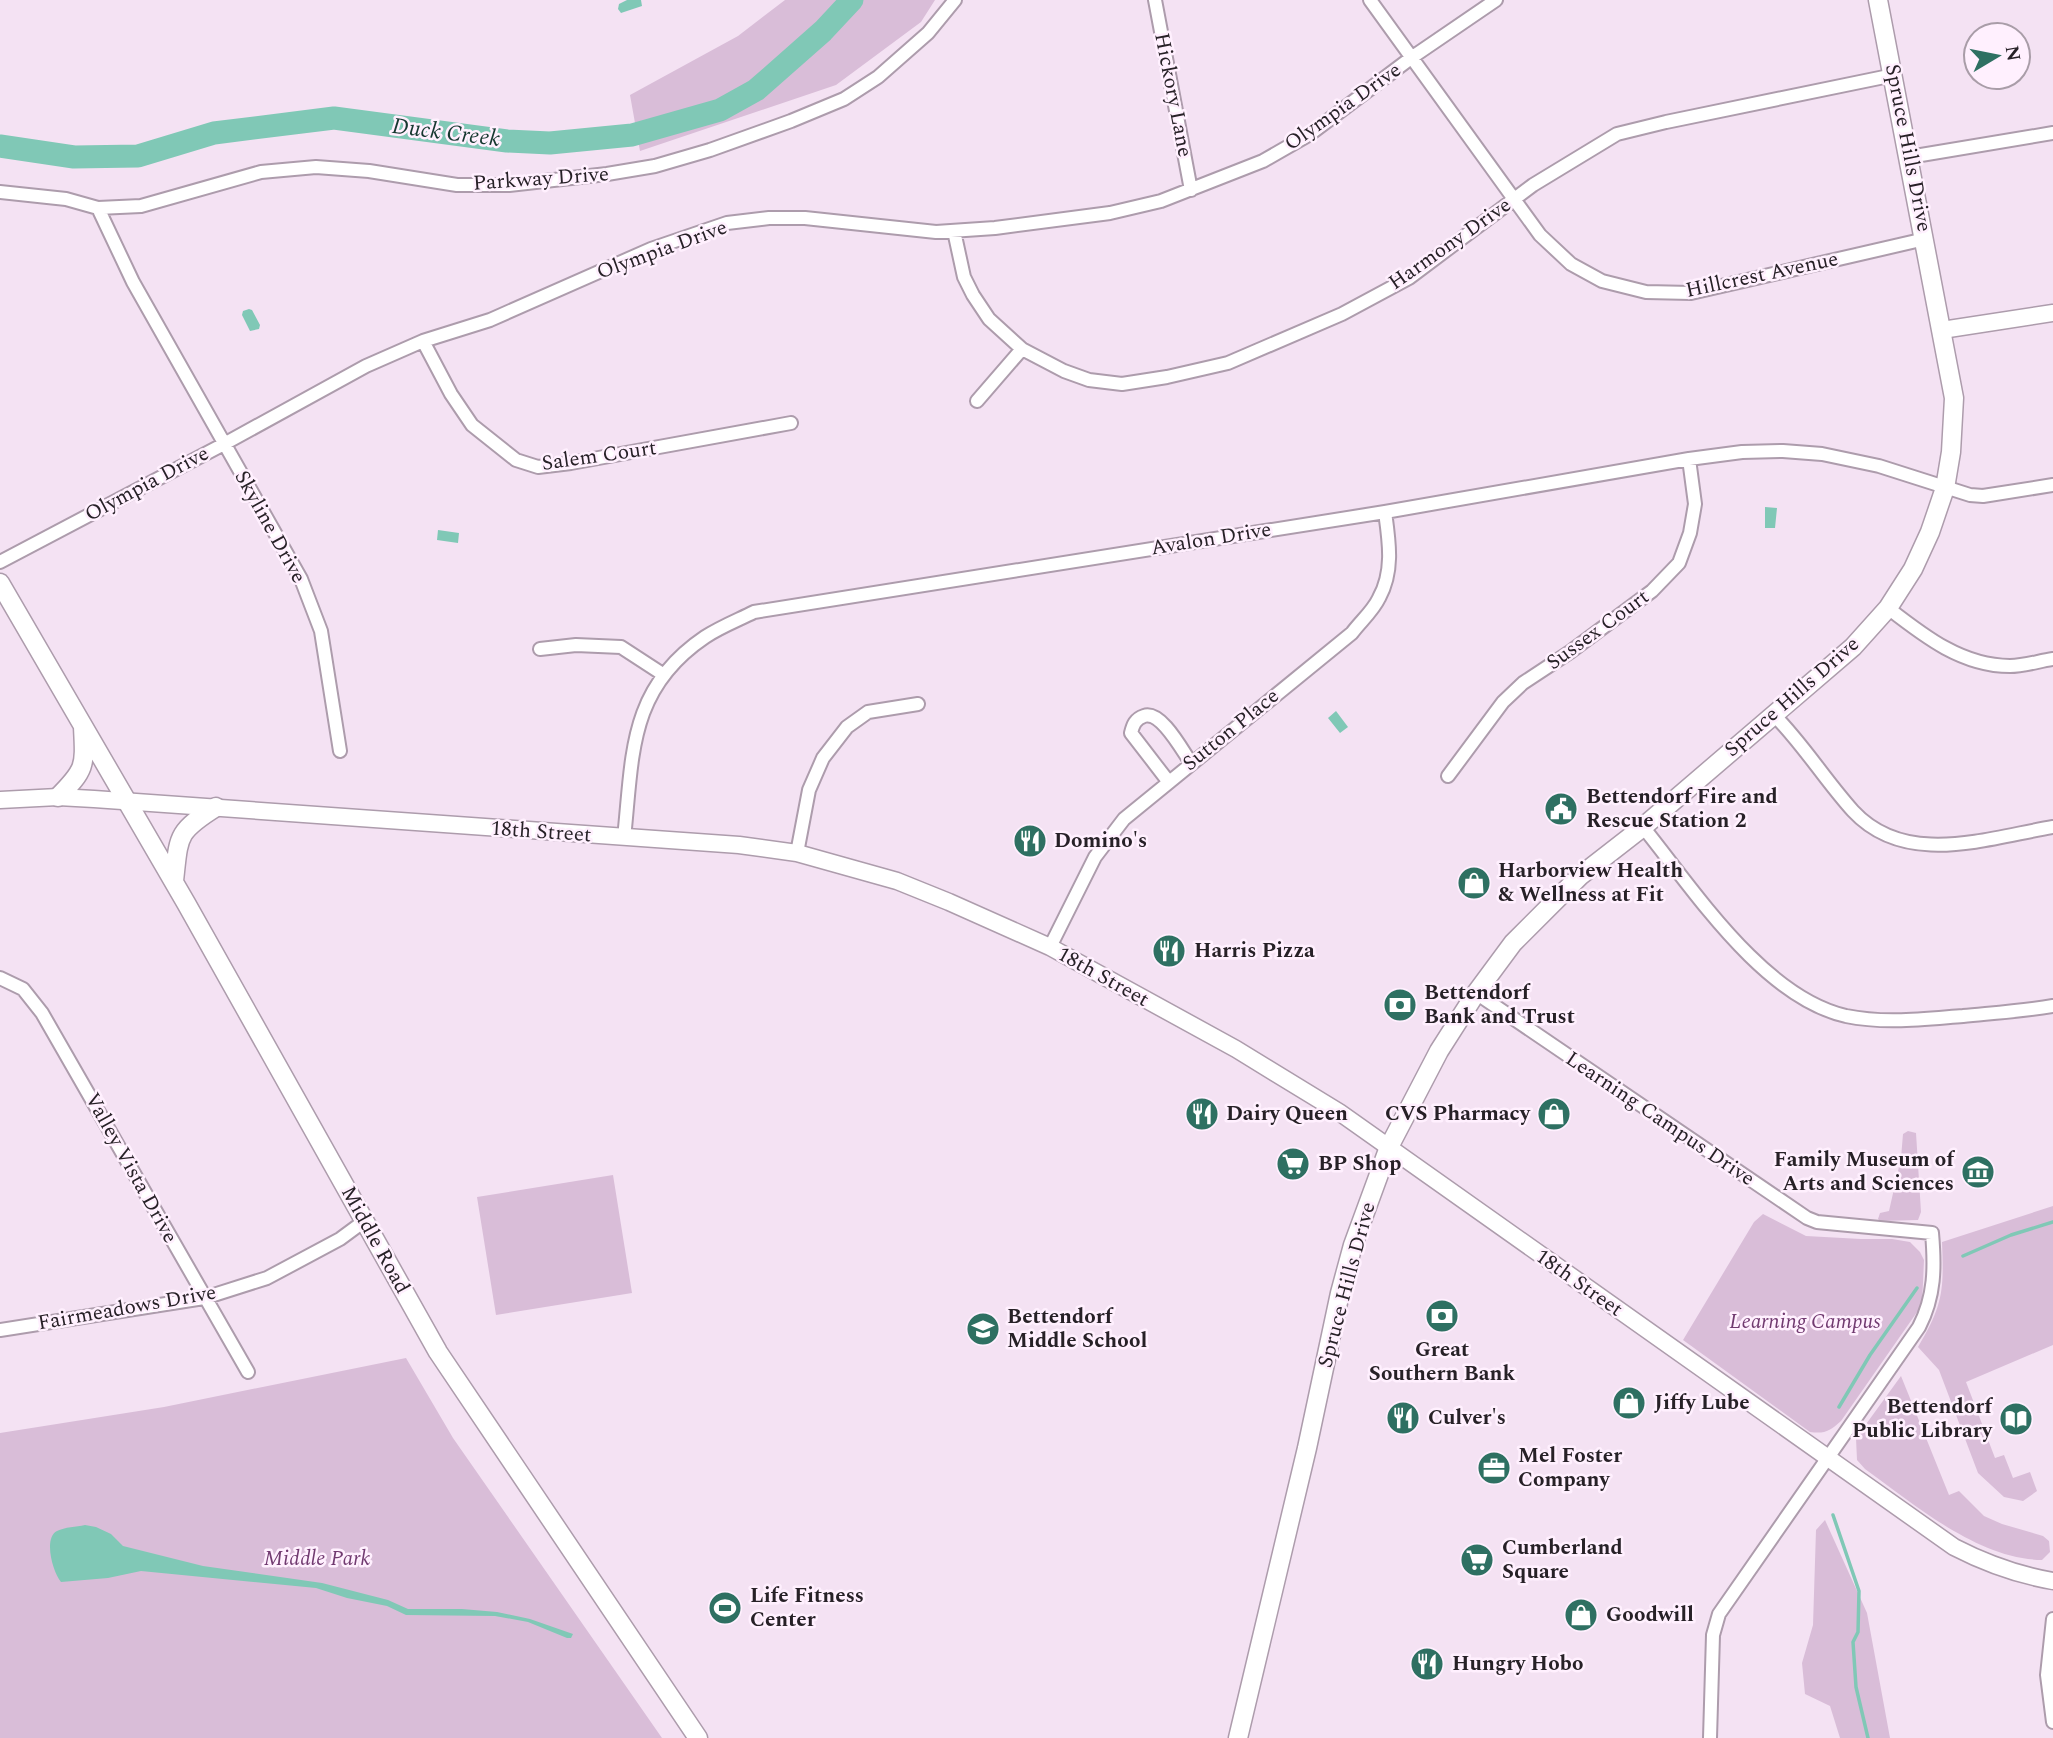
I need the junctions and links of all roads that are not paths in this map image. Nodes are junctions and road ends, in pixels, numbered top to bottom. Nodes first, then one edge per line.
1 (955, 0) edge
2 (1155, 0) edge
3 (1370, 0) edge
4 (1496, 0) edge
5 (1878, 0) edge
6 (1411, 58) junction
7 (1894, 75) junction
8 (2053, 133) edge
9 (1909, 158) junction
10 (1191, 190) junction
11 (0, 192) edge
12 (1513, 200) junction
13 (98, 208) junction
14 (954, 231) junction
15 (1925, 239) junction
16 (2053, 313) edge
17 (1942, 330) junction
18 (423, 341) junction
19 (1022, 349) junction
20 (976, 401) dead end
21 (791, 423) dead end
22 (224, 444) junction
23 (1689, 459) junction
24 (2053, 485) edge
25 (1945, 488) junction
26 (1385, 512) junction
27 (0, 562) edge
28 (0, 583) edge
29 (1888, 608) junction
30 (540, 649) dead end
31 (2053, 659) edge
32 (664, 675) junction
33 (918, 704) dead end
34 (1774, 715) junction
35 (83, 724) junction
36 (340, 751) dead end
37 (1191, 762) junction
38 (1448, 776) dead end
39 (1168, 781) junction
40 (58, 797) junction
41 (0, 800) edge
42 (128, 801) junction
43 (216, 807) junction
44 (1643, 827) junction
45 (2053, 827) edge
46 (624, 838) junction
47 (797, 853) junction
48 (174, 881) junction
49 (1050, 947) junction
50 (0, 978) edge
51 (1475, 993) junction
52 (2053, 1006) edge
53 (1389, 1147) junction
54 (363, 1222) junction
55 (204, 1298) junction
56 (0, 1330) edge
57 (248, 1372) dead end
58 (1830, 1457) junction
59 (2053, 1581) edge
60 (2053, 1619) edge
61 (2053, 1722) edge
62 (698, 1738) edge
63 (1238, 1738) edge
64 (1710, 1738) edge

1 - 13 street, Parkway Drive
2 - 10 street, Hickory Lane
3 - 6 street, Hillcrest Avenue
4 - 6 street, Olympia Drive
5 - 7 main road, Spruce Hills Drive
6 - 10 street, Olympia Drive
6 - 12 street, Hillcrest Avenue
7 - 9 main road, Spruce Hills Drive
7 - 12 street, Harmony Drive
8 - 9 street
9 - 15 main road, Spruce Hills Drive
10 - 14 street, Olympia Drive
11 - 13 street, Parkway Drive
12 - 15 street, Hillcrest Avenue
12 - 19 street, Harmony Drive
13 - 22 street, Skyline Drive
14 - 18 street, Olympia Drive
14 - 19 street, Harmony Drive
15 - 17 main road, Spruce Hills Drive
16 - 17 street
17 - 25 main road, Spruce Hills Drive
18 - 21 street, Salem Court
18 - 22 street, Olympia Drive
19 - 20 street
22 - 27 street, Olympia Drive
22 - 36 street, Skyline Drive
23 - 25 street, Avalon Drive
23 - 26 street, Avalon Drive
23 - 38 street, Sussex Court
24 - 25 street, Avalon Drive
25 - 29 main road, Spruce Hills Drive
26 - 32 street, Avalon Drive
26 - 37 street, Sutton Place
28 - 35 main road, Middle Road
29 - 31 street
29 - 34 main road, Spruce Hills Drive
30 - 32 street
32 - 46 street, Avalon Drive
33 - 47 street
34 - 44 main road, Spruce Hills Drive
34 - 45 street
35 - 40 main road, Middle Road
35 - 42 main road, Middle Road
37 - 39 street, Sutton Place
37 - 39 street
39 - 49 street, Sutton Place
40 - 41 street, 18th Street
40 - 42 street, 18th Street
42 - 43 street, 18th Street
42 - 48 main road, Middle Road
43 - 46 street, 18th Street
43 - 48 main road
44 - 51 main road, Spruce Hills Drive
44 - 52 street
46 - 47 street, 18th Street
47 - 49 street, 18th Street
48 - 54 main road, Middle Road
49 - 53 street, 18th Street
50 - 55 street, Valley Vista Drive
51 - 53 main road, Spruce Hills Drive
51 - 58 street, Learning Campus Drive
53 - 58 street, 18th Street
53 - 63 main road, Spruce Hills Drive
54 - 55 street, Fairmeadows Drive
54 - 62 main road, Middle Road
55 - 56 street, Fairmeadows Drive
55 - 57 street, Valley Vista Drive
58 - 59 street, 18th Street
58 - 64 street
60 - 61 street

